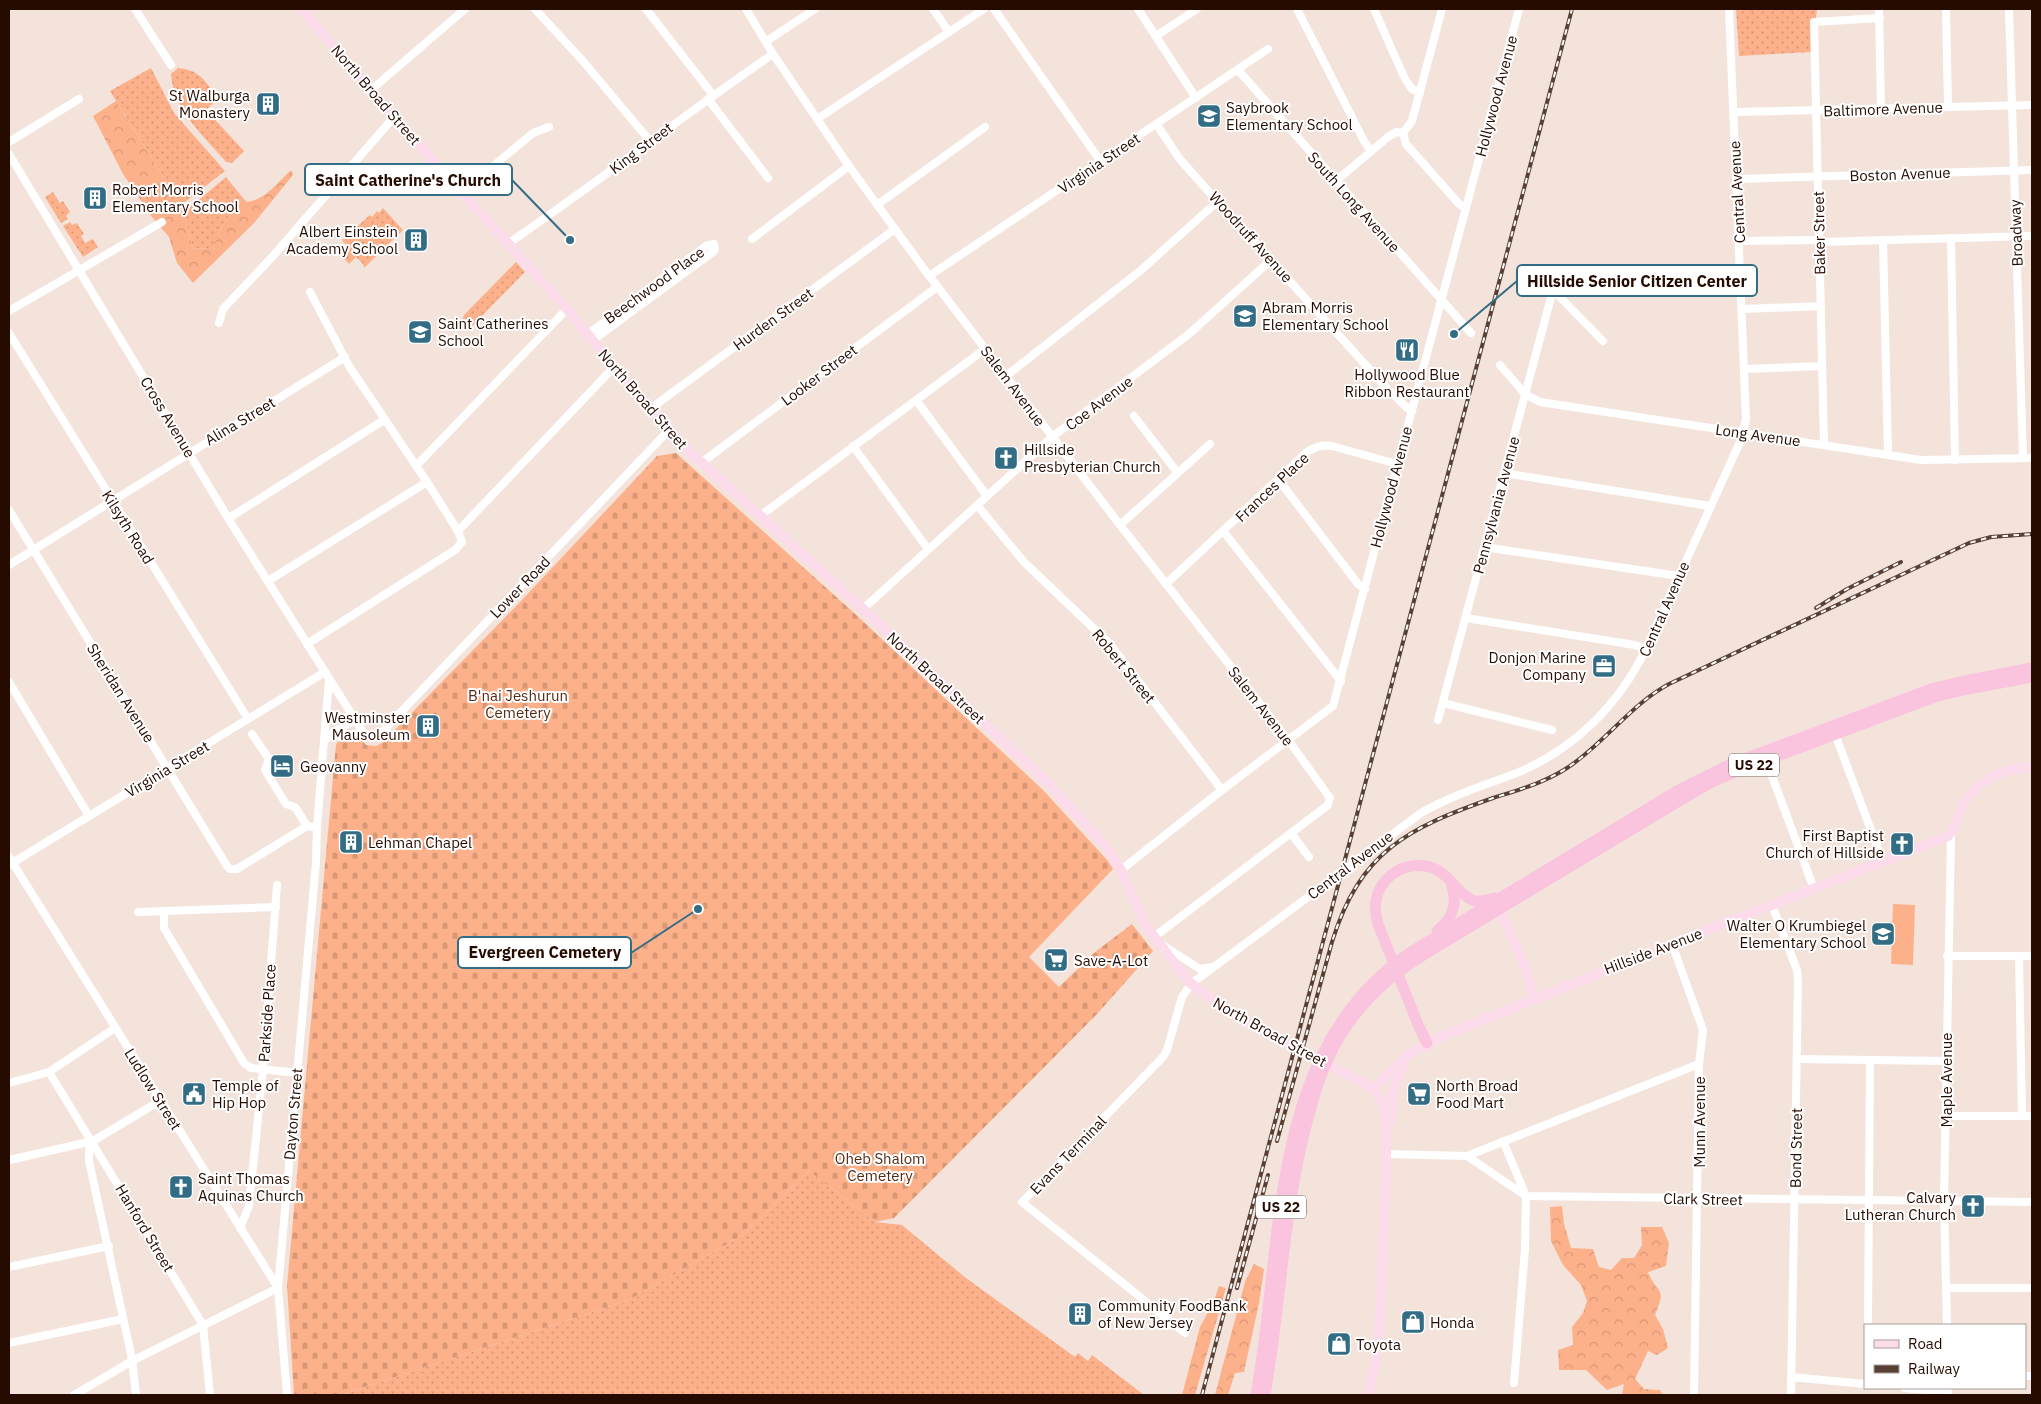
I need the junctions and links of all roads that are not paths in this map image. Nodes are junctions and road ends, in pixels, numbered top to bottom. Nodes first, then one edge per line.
1 (135, 9) edge
2 (301, 9) edge
3 (465, 9) edge
4 (535, 9) edge
5 (646, 9) edge
6 (746, 9) edge
7 (816, 9) edge
8 (934, 9) edge
9 (984, 9) edge
10 (994, 9) edge
11 (1138, 9) edge
12 (1196, 9) edge
13 (1297, 9) edge
14 (1374, 9) edge
15 (1442, 9) edge
16 (1519, 9) edge
17 (1729, 9) edge
18 (1879, 9) edge
19 (1946, 9) edge
20 (2009, 9) edge
21 (1880, 18) junction
22 (949, 32) junction
23 (1156, 36) junction
24 (767, 41) junction
25 (1268, 49) dead end
26 (774, 54) junction
27 (171, 65) dead end
28 (1238, 70) junction
29 (371, 90) junction
30 (1420, 93) junction
31 (711, 97) junction
32 (1196, 98) junction
33 (78, 99) dead end
34 (2012, 105) junction
35 (2032, 105) edge
36 (1948, 107) junction
37 (1881, 109) junction
38 (1816, 111) junction
39 (1734, 112) junction
40 (394, 117) junction
41 (817, 119) junction
42 (1157, 125) junction
43 (549, 127) dead end
44 (985, 127) dead end
45 (1403, 133) junction
46 (650, 141) junction
47 (9, 142) edge
48 (1371, 151) junction
49 (9, 154) edge
50 (1100, 162) junction
51 (849, 166) junction
52 (2032, 170) edge
53 (2014, 171) junction
54 (1818, 177) junction
55 (768, 178) dead end
56 (1737, 179) junction
57 (1336, 181) junction
58 (462, 192) junction
59 (1218, 201) junction
60 (877, 205) junction
61 (1466, 209) junction
62 (162, 222) dead end
63 (895, 229) junction
64 (2016, 236) junction
65 (2032, 236) edge
66 (1952, 238) junction
67 (752, 239) dead end
68 (1883, 240) junction
69 (1740, 241) junction
70 (1819, 241) junction
71 (509, 243) junction
72 (1271, 260) junction
73 (79, 269) junction
74 (675, 275) junction
75 (930, 276) junction
76 (937, 287) junction
77 (310, 292) dead end
78 (1441, 300) junction
79 (1821, 306) junction
80 (1742, 309) junction
81 (568, 310) junction
82 (9, 311) edge
83 (219, 323) dead end
84 (9, 333) edge
85 (1471, 333) dead end
86 (590, 337) junction
87 (1603, 341) dead end
88 (985, 349) junction
89 (344, 357) junction
90 (1500, 366) dead end
91 (1822, 366) junction
92 (614, 367) junction
93 (1745, 369) junction
94 (1006, 376) junction
95 (1525, 394) junction
96 (916, 400) junction
97 (650, 409) junction
98 (1412, 410) junction
99 (1134, 416) dead end
100 (384, 420) junction
101 (669, 430) junction
102 (1743, 433) junction
103 (1052, 437) junction
104 (1210, 444) dead end
105 (1824, 445) junction
106 (853, 446) junction
107 (189, 452) junction
108 (1888, 455) junction
109 (2023, 458) junction
110 (2032, 458) edge
111 (1955, 460) junction
112 (701, 463) junction
113 (1397, 464) junction
114 (416, 466) junction
115 (1176, 472) junction
116 (1504, 473) junction
117 (1278, 479) junction
118 (427, 482) junction
119 (987, 496) junction
120 (112, 501) junction
121 (977, 505) junction
122 (1710, 506) junction
123 (9, 510) edge
124 (760, 516) junction
125 (229, 518) junction
126 (1120, 525) junction
127 (458, 531) junction
128 (1223, 531) junction
129 (1484, 547) junction
130 (928, 549) junction
131 (33, 550) junction
132 (9, 565) edge
133 (1679, 576) junction
134 (268, 582) junction
135 (1166, 584) junction
136 (1365, 589) junction
137 (864, 609) junction
138 (1466, 618) junction
139 (307, 644) junction
140 (1646, 650) junction
141 (2032, 668) edge
142 (327, 676) junction
143 (2032, 677) edge
144 (1341, 681) junction
145 (9, 682) edge
146 (1443, 703) junction
147 (248, 720) junction
148 (355, 720) junction
149 (1438, 720) dead end
150 (1552, 730) dead end
151 (252, 734) dead end
152 (1835, 734) junction
153 (368, 736) joint
154 (324, 741) junction
155 (1289, 741) junction
156 (1766, 760) junction
157 (2032, 767) edge
158 (168, 769) junction
159 (1222, 790) junction
160 (88, 816) junction
161 (307, 826) junction
162 (317, 827) junction
163 (1291, 833) junction
164 (1951, 835) junction
165 (1309, 857) dead end
166 (10, 862) edge
167 (1883, 862) junction
168 (1121, 870) junction
169 (1449, 880) junction
170 (277, 885) dead end
171 (1814, 889) junction
172 (1504, 896) junction
173 (1772, 905) junction
174 (276, 907) junction
175 (1499, 909) junction
176 (164, 911) junction
177 (138, 912) dead end
178 (1156, 940) junction
179 (1672, 944) junction
180 (1411, 952) junction
181 (1947, 956) junction
182 (2019, 956) junction
183 (2032, 956) edge
184 (1216, 966) junction
185 (1191, 984) junction
186 (1534, 999) junction
187 (115, 1028) junction
188 (1427, 1043) junction
189 (1409, 1054) junction
190 (1797, 1059) junction
191 (1870, 1060) junction
192 (1946, 1061) junction
193 (1699, 1064) junction
194 (263, 1069) junction
195 (50, 1072) junction
196 (297, 1073) junction
197 (9, 1083) edge
198 (1373, 1089) junction
199 (160, 1101) junction
200 (1946, 1116) junction
201 (2022, 1116) junction
202 (2032, 1116) edge
203 (1387, 1135) junction
204 (93, 1141) junction
205 (1503, 1141) junction
206 (1386, 1154) junction
207 (1467, 1156) junction
208 (9, 1160) edge
209 (1526, 1196) junction
210 (1698, 1198) junction
211 (1795, 1200) junction
212 (1869, 1201) junction
213 (1944, 1202) junction
214 (2032, 1202) edge
215 (240, 1228) junction
216 (109, 1246) junction
217 (9, 1267) edge
218 (278, 1288) junction
219 (1946, 1288) junction
220 (2032, 1288) edge
221 (124, 1319) junction
222 (1868, 1324) edge
223 (1947, 1324) edge
224 (202, 1325) junction
225 (1185, 1333) dead end
226 (9, 1343) edge
227 (132, 1361) junction
228 (1791, 1377) junction
229 (1514, 1383) dead end
230 (1864, 1384) edge
231 (1916, 1389) edge
232 (1948, 1392) edge
233 (74, 1395) edge
234 (136, 1395) edge
235 (210, 1395) edge
236 (287, 1395) edge
237 (1256, 1395) edge
238 (1265, 1395) edge
239 (1369, 1395) edge
240 (1694, 1395) edge
241 (1791, 1395) edge

1 - 27 street
2 - 29 main road, North Broad Street
3 - 29 street
4 - 46 street
5 - 31 street
6 - 24 street, Salem Avenue
7 - 24 street
8 - 22 street
9 - 22 street
10 - 50 street
11 - 23 street
12 - 23 street
13 - 48 street
14 - 30 street
15 - 30 street
16 - 61 street, Hollywood Avenue
17 - 39 street, Central Avenue
18 - 21 street
19 - 36 street
20 - 34 street, Broadway
21 - 37 street
21 - 38 street, Baker Street
22 - 41 street
23 - 32 street
24 - 26 street, Salem Avenue
25 - 28 street, Virginia Street
26 - 31 street, King Street
26 - 41 street, Salem Avenue
28 - 32 street, Virginia Street
28 - 57 street, South Long Avenue
29 - 40 main road, North Broad Street
30 - 45 street
31 - 46 street, King Street
31 - 55 street
32 - 42 street, Virginia Street
33 - 47 street
34 - 35 street, Baltimore Avenue
34 - 36 street, Baltimore Avenue
34 - 53 street, Broadway
36 - 37 street, Baltimore Avenue
37 - 38 street, Baltimore Avenue
38 - 39 street, Baltimore Avenue
38 - 54 street, Baker Street
39 - 56 street, Central Avenue
40 - 58 main road, North Broad Street
40 - 83 street
41 - 51 street, Salem Avenue
42 - 50 street, Virginia Street
42 - 59 street, Woodruff Avenue
43 - 58 street
44 - 60 street
45 - 48 street
45 - 61 street
46 - 71 street, King Street
48 - 57 street
49 - 73 street, Cross Avenue
50 - 75 street, Virginia Street
51 - 60 street, Salem Avenue
51 - 67 street
52 - 53 street, Boston Avenue
53 - 54 street, Boston Avenue
53 - 64 street, Broadway
54 - 56 street, Boston Avenue
54 - 70 street, Baker Street
56 - 69 street, Central Avenue
57 - 78 street, South Long Avenue
58 - 71 main road, North Broad Street
59 - 72 street, Woodruff Avenue
59 - 94 street
60 - 63 street, Salem Avenue
61 - 78 street, Hollywood Avenue
62 - 73 street
63 - 75 street, Salem Avenue
63 - 97 street, Hurden Street
64 - 65 street
64 - 66 street
64 - 109 street, Broadway
66 - 68 street
66 - 111 street
68 - 70 street
68 - 108 street
69 - 70 street
69 - 80 street, Central Avenue
70 - 79 street, Baker Street
71 - 81 main road, North Broad Street
72 - 98 street, Woodruff Avenue
72 - 103 street, Coe Avenue
73 - 82 street
73 - 107 street, Cross Avenue
74 - 74 street, Beechwood Place
74 - 86 street, Beechwood Place
75 - 76 street, Salem Avenue
76 - 88 street, Salem Avenue
76 - 112 street, Looker Street
77 - 89 street
78 - 85 street, South Long Avenue
78 - 98 street, Hollywood Avenue
79 - 80 street
79 - 91 street, Baker Street
80 - 93 street, Central Avenue
81 - 86 main road, North Broad Street
81 - 114 street
84 - 120 street, Kilsyth Road
86 - 92 main road, North Broad Street
87 - 95 street, Pennsylvania Avenue
88 - 94 street, Salem Avenue
88 - 96 street
89 - 100 street
89 - 107 street, Alina Street
90 - 95 street, Long Avenue
91 - 93 street
91 - 105 street, Baker Street
92 - 97 main road, North Broad Street
92 - 127 street
93 - 102 street, Central Avenue
94 - 103 street, Salem Avenue
95 - 102 street, Long Avenue
95 - 116 street, Pennsylvania Avenue
96 - 106 street
96 - 119 street
97 - 101 main road, North Broad Street
98 - 113 street, Hollywood Avenue
99 - 115 street
100 - 114 street
100 - 125 street
101 - 112 main road, North Broad Street
101 - 153 street, Lower Road
102 - 105 street, Long Avenue
102 - 122 street, Central Avenue
103 - 119 street, Coe Avenue
103 - 126 street, Salem Avenue
104 - 115 street
105 - 108 street, Long Avenue
106 - 124 street
106 - 130 street
107 - 120 street, Alina Street
107 - 125 street, Cross Avenue
108 - 111 street, Long Avenue
109 - 110 street, Long Avenue
109 - 111 street, Long Avenue
112 - 124 main road, North Broad Street
113 - 117 street, Frances Place
113 - 136 street, Hollywood Avenue
114 - 118 street
115 - 126 street
116 - 122 street
116 - 129 street, Pennsylvania Avenue
117 - 128 street, Frances Place
117 - 136 street
118 - 127 street
118 - 134 street
119 - 121 street, Coe Avenue
120 - 131 street, Alina Street
120 - 147 street, Kilsyth Road
121 - 130 street, Coe Avenue
121 - 159 street, Robert Street
122 - 133 street, Central Avenue
123 - 131 street, Sheridan Avenue
124 - 137 main road, North Broad Street
125 - 134 street, Cross Avenue
126 - 135 street, Salem Avenue
127 - 139 street
128 - 135 street, Frances Place
128 - 144 street
129 - 133 street
129 - 138 street, Pennsylvania Avenue
130 - 137 street, Coe Avenue
131 - 132 street, Alina Street
131 - 158 street, Sheridan Avenue
133 - 140 street, Central Avenue
134 - 139 street, Cross Avenue
135 - 155 street, Salem Avenue
136 - 144 street, Hollywood Avenue
137 - 168 main road, North Broad Street
138 - 140 street
138 - 146 street, Pennsylvania Avenue
139 - 142 street, Cross Avenue
140 - 184 street, Central Avenue
141 - 172 highway, US 22
142 - 147 street, Virginia Street
142 - 148 street, Cross Avenue
142 - 154 street
143 - 152 highway, US 22
144 - 155 street, Hollywood Avenue
145 - 160 street
146 - 149 street, Pennsylvania Avenue
146 - 150 street
147 - 158 street, Virginia Street
148 - 153 street, Cross Avenue
148 - 154 street
151 - 161 street
152 - 156 highway, US 22
152 - 167 street
154 - 162 street
155 - 159 street, Hollywood Avenue
155 - 163 street, Salem Avenue
156 - 171 street
156 - 175 highway, US 22
157 - 164 main road
158 - 160 street, Virginia Street
158 - 161 street, Sheridan Avenue
159 - 168 street, Hollywood Avenue
160 - 166 street, Virginia Street
161 - 162 street
162 - 196 street, Dayton Street
163 - 165 street
163 - 178 street
164 - 167 main road, Hillside Avenue
164 - 181 street, Maple Avenue
166 - 187 street, Ludlow Street
167 - 171 main road, Hillside Avenue
168 - 178 main road, North Broad Street
169 - 172 highway
169 - 180 highway
169 - 188 highway
170 - 174 street, Parkside Place
171 - 173 main road, Hillside Avenue
172 - 180 highway, US 22
173 - 179 main road, Hillside Avenue
173 - 190 street, Bond Street
174 - 176 street
174 - 194 street, Parkside Place
175 - 186 main road
175 - 238 highway, US 22
176 - 177 street
176 - 194 street
178 - 184 street
178 - 185 main road, North Broad Street
179 - 186 main road, Hillside Avenue
179 - 193 street, Munn Avenue
180 - 237 highway, US 22
181 - 182 street
181 - 192 street, Maple Avenue
182 - 183 street
182 - 201 street
184 - 185 street, Central Avenue
185 - 198 main road, North Broad Street
185 - 225 street, Evans Terminal
186 - 188 main road, Hillside Avenue
187 - 195 street
187 - 199 street, Ludlow Street
188 - 189 main road, Hillside Avenue
189 - 198 main road, Hillside Avenue
189 - 203 main road
190 - 191 street
190 - 211 street, Bond Street
191 - 192 street
191 - 212 street
192 - 200 street, Maple Avenue
193 - 205 street
193 - 210 street, Munn Avenue
194 - 196 street
194 - 215 street, Parkside Place
195 - 197 street
195 - 204 street, Hanford Street
196 - 218 street, Dayton Street
198 - 203 main road
199 - 204 street
199 - 215 street, Ludlow Street
200 - 201 street
200 - 213 street, Maple Avenue
201 - 202 street
203 - 206 main road
204 - 208 street
204 - 216 street
204 - 224 street, Hanford Street
205 - 207 street
205 - 209 street
206 - 207 street
206 - 239 main road
207 - 209 street
209 - 210 street, Clark Street
209 - 229 street
210 - 211 street, Clark Street
210 - 240 street, Munn Avenue
211 - 212 street, Clark Street
211 - 228 street, Bond Street
212 - 213 street, Clark Street
212 - 222 street
213 - 214 street, Clark Street
213 - 219 street, Maple Avenue
215 - 218 street, Ludlow Street
216 - 217 street
216 - 221 street
218 - 224 street
218 - 236 street, Dayton Street
219 - 220 street
219 - 223 street, Maple Avenue
221 - 226 street
221 - 227 street
224 - 227 street
224 - 235 street, Hanford Street
227 - 233 street
227 - 234 street
228 - 230 street
228 - 241 street, Bond Street
231 - 232 street

